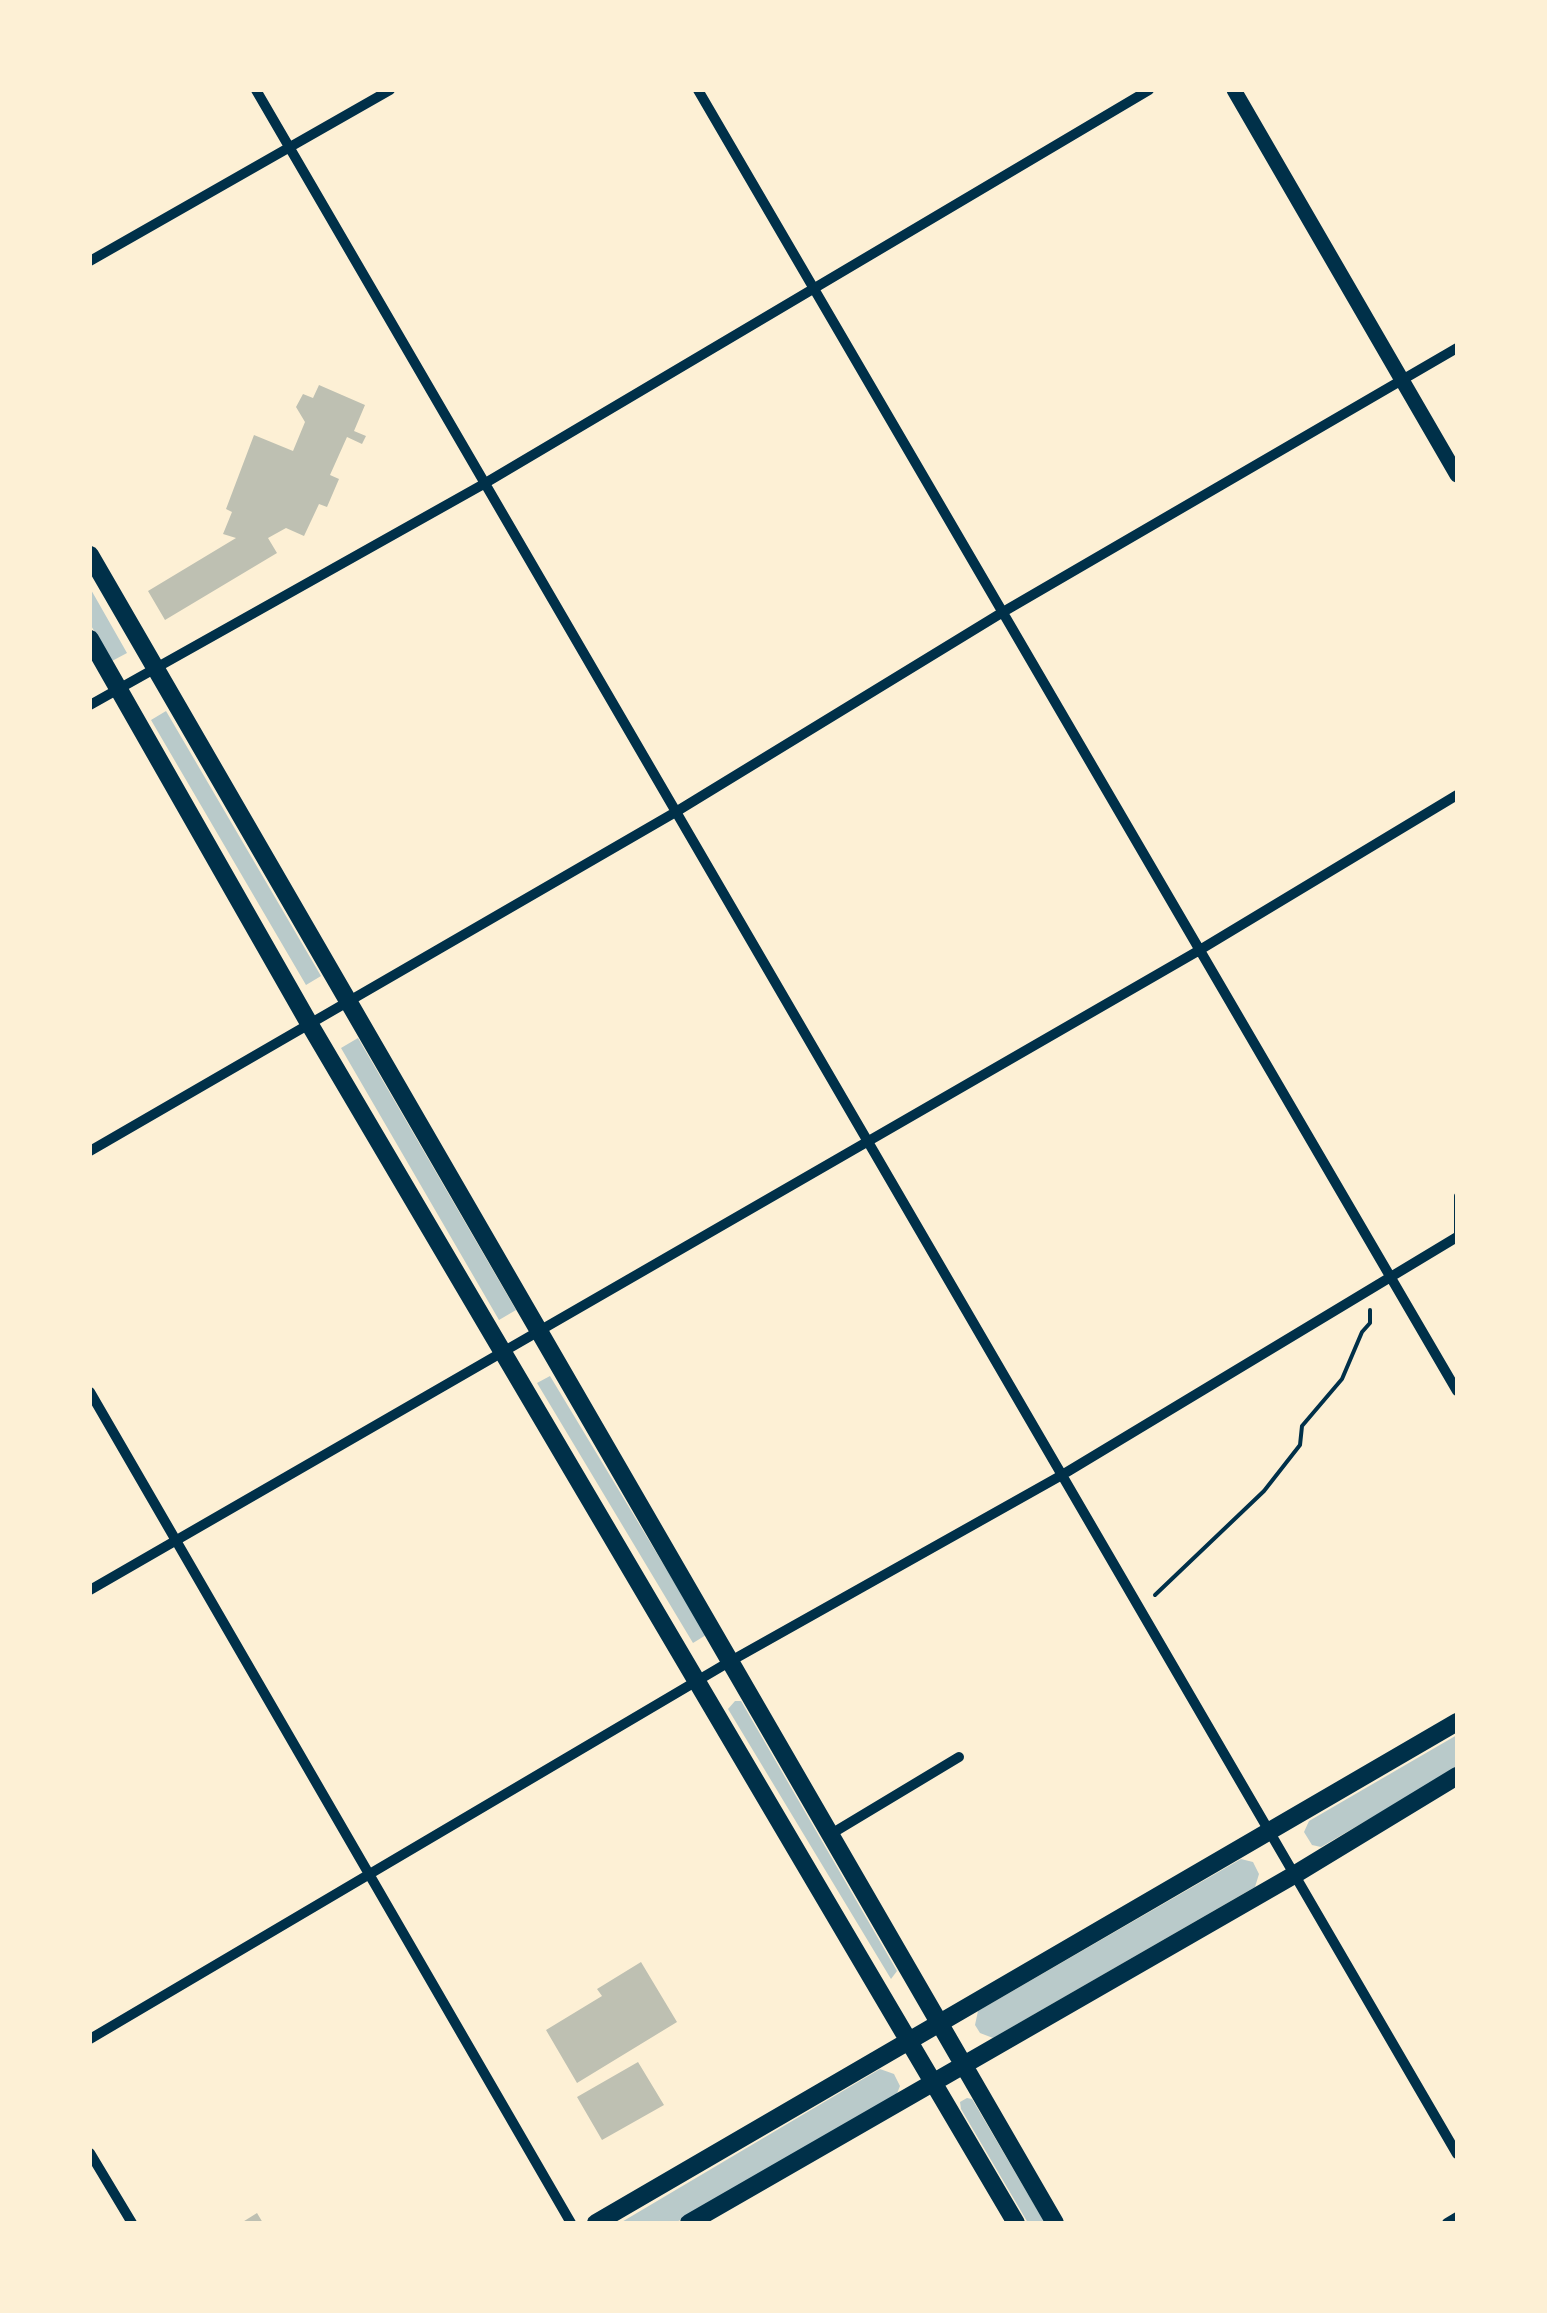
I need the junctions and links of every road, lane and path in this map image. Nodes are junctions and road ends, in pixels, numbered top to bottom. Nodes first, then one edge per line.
1 (256, 90) edge
2 (390, 90) edge
3 (698, 90) edge
4 (1149, 90) edge
5 (1234, 90) edge
6 (288, 147) junction
7 (90, 261) edge
8 (813, 288) junction
9 (1457, 348) edge
10 (1402, 380) junction
11 (1457, 474) edge
12 (482, 486) junction
13 (90, 555) edge
14 (1003, 612) junction
15 (90, 639) edge
16 (157, 667) junction
17 (120, 689) junction
18 (90, 705) edge
19 (1457, 795) edge
20 (674, 812) junction
21 (1198, 951) junction
22 (348, 1001) junction
23 (310, 1025) junction
24 (865, 1140) junction
25 (90, 1151) edge
26 (1457, 1196) edge
27 (1457, 1237) edge
28 (1390, 1275) junction
29 (1370, 1305) dead end
30 (540, 1333) junction
31 (504, 1353) junction
32 (1457, 1391) edge
33 (90, 1392) edge
34 (1062, 1474) junction
35 (176, 1539) junction
36 (90, 1590) edge
37 (1155, 1595) dead end
38 (729, 1662) junction
39 (698, 1682) junction
40 (1457, 1722) edge
41 (958, 1757) dead end
42 (1457, 1776) edge
43 (1269, 1833) junction
44 (830, 1834) junction
45 (371, 1874) junction
46 (1294, 1876) junction
47 (939, 2022) junction
48 (90, 2039) edge
49 (910, 2040) junction
50 (963, 2066) junction
51 (933, 2081) junction
52 (90, 2153) edge
53 (1457, 2154) edge
54 (1457, 2217) edge
55 (132, 2223) edge
56 (571, 2223) edge
57 (596, 2223) edge
58 (689, 2223) edge
59 (1016, 2223) edge
60 (1055, 2223) edge
61 (1447, 2223) edge

1 - 6 street
2 - 6 street
3 - 8 street
4 - 8 street
5 - 10 street
6 - 7 street
6 - 12 street
8 - 12 street
8 - 14 street
9 - 10 street
10 - 11 street
10 - 14 street
12 - 16 street
12 - 20 street
13 - 16 main road
14 - 20 street
14 - 21 street
15 - 17 main road
16 - 17 street
16 - 22 main road
17 - 18 street
17 - 23 main road
19 - 21 street
20 - 22 street
20 - 24 street
21 - 24 street
21 - 28 street
22 - 23 street
22 - 30 main road
23 - 25 street
23 - 31 main road
24 - 30 street
24 - 34 street
26 - 27 lane
27 - 28 street
28 - 32 street
28 - 34 street
29 - 37 path
30 - 31 street
30 - 38 main road
31 - 35 street
31 - 39 main road
33 - 35 street
34 - 38 street
34 - 43 street
35 - 36 street
35 - 45 street
38 - 39 street
38 - 44 main road
39 - 45 street
39 - 49 main road
40 - 43 main road
41 - 44 street
42 - 46 main road
43 - 46 street
43 - 47 main road
44 - 47 main road
45 - 48 street
45 - 56 street
46 - 50 main road
46 - 53 street
47 - 49 main road
47 - 50 main road
49 - 51 main road
49 - 57 main road
50 - 51 main road
50 - 60 main road
51 - 58 main road
51 - 59 main road
52 - 55 street
54 - 61 street

